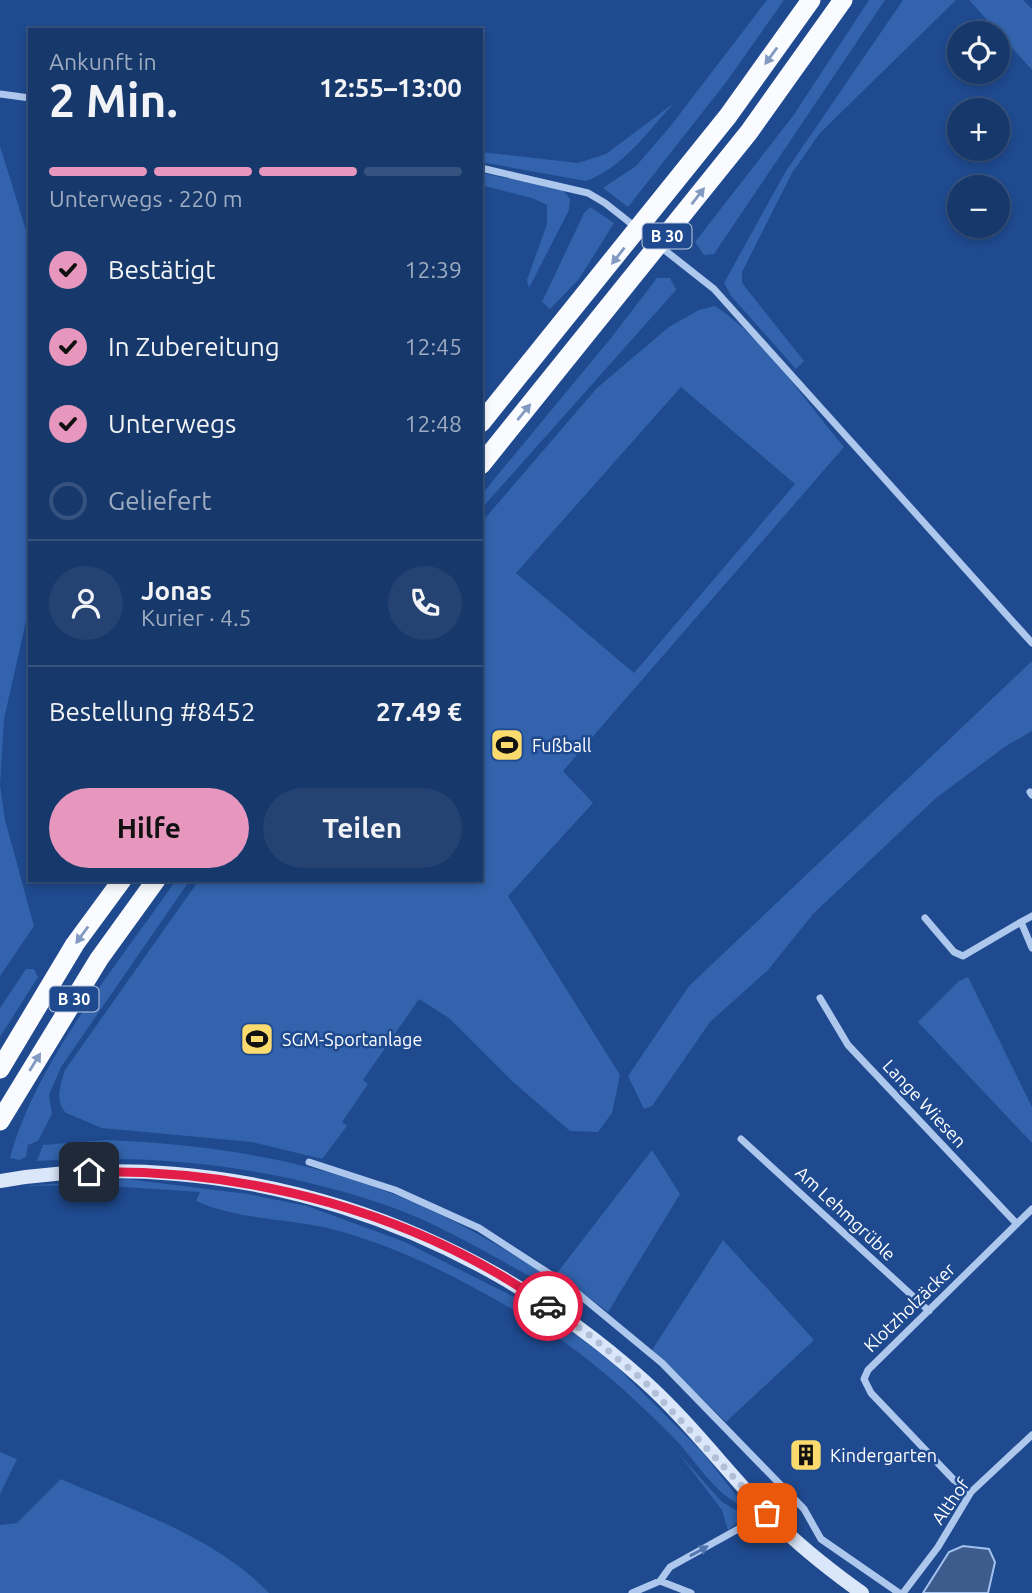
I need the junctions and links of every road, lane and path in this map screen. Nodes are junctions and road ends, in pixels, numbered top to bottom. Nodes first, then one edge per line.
1 (811, 0) edge
2 (843, 0) edge
3 (0, 94) edge
4 (28, 98) edge
5 (483, 168) edge
6 (483, 421) edge
7 (483, 462) edge
8 (1032, 643) edge
9 (121, 882) edge
10 (155, 882) edge
11 (1032, 916) edge
12 (925, 918) dead end
13 (1021, 922) junction
14 (1032, 948) edge
15 (820, 998) dead end
16 (0, 1069) edge
17 (0, 1121) edge
18 (741, 1139) dead end
19 (309, 1162) dead end
20 (6, 1180) edge
21 (1032, 1209) edge
22 (1017, 1224) junction
23 (929, 1311) junction
24 (1032, 1435) edge
25 (971, 1492) junction
26 (767, 1513) junction
27 (660, 1581) junction
28 (632, 1593) edge
29 (691, 1593) edge
30 (862, 1593) edge
31 (901, 1593) edge

1 -> 6 highway, B 30
7 -> 2 highway, B 30
3 - 4 street
5 - 8 street
9 -> 16 highway, B 30
17 -> 10 highway, B 30
11 - 13 street
12 - 13 street
13 - 14 street
15 - 22 street, Lange Wiesen
18 - 23 street, Am Lehmgrüble
19 - 31 street
20 - 26 main road
21 - 22 street, Klotzholzäcker
22 - 23 street, Klotzholzäcker
23 - 25 street, Klotzholzäcker
24 - 25 street, Althof
25 - 31 street, Althof
27 -> 26 street
26 - 30 main road
27 - 28 street
27 - 29 street

